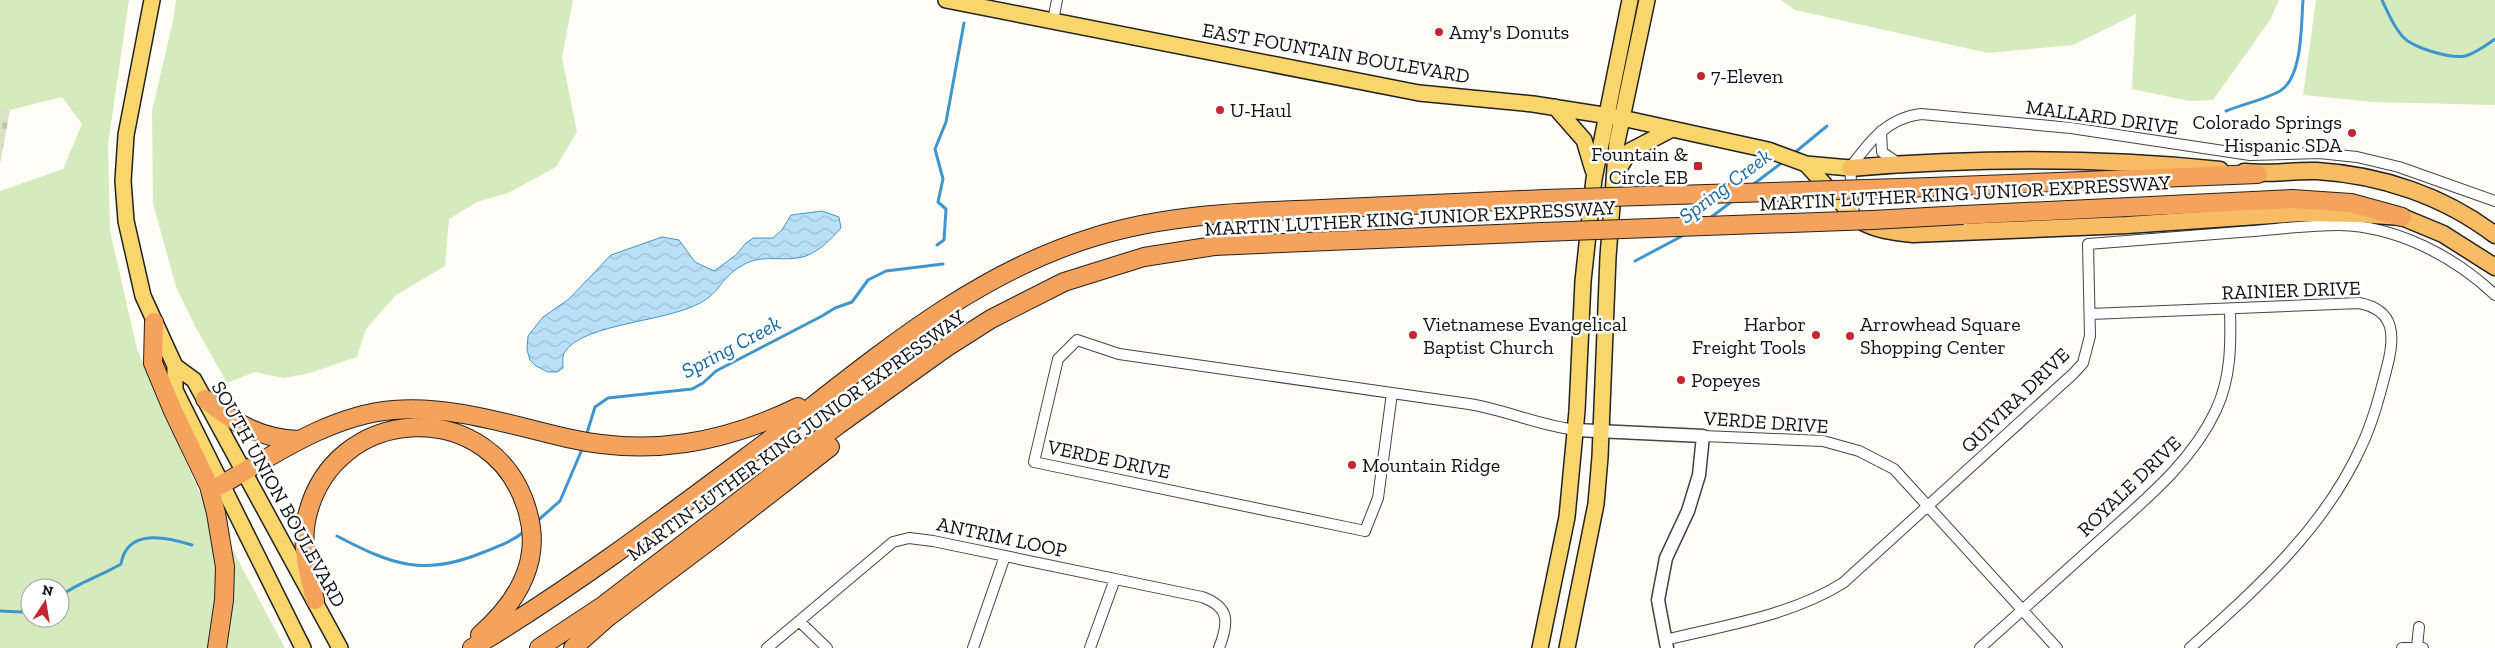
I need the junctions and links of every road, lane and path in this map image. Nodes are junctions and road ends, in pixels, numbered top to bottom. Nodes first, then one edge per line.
1 (152, 0) edge
2 (946, 0) edge
3 (1057, 0) edge
4 (1630, 0) edge
5 (1647, 0) edge
6 (1053, 22) junction
7 (1555, 107) junction
8 (1605, 116) junction
9 (1622, 118) junction
10 (1672, 129) junction
11 (1881, 131) junction
12 (1899, 164) junction
13 (1850, 168) junction
14 (1810, 169) junction
15 (2258, 174) junction
16 (1594, 179) junction
17 (1612, 180) junction
18 (1851, 185) junction
19 (2495, 201) edge
20 (1854, 217) junction
21 (2402, 217) junction
22 (2495, 235) edge
23 (2495, 267) edge
24 (2495, 295) edge
25 (2230, 310) junction
26 (2090, 314) junction
27 (154, 322) junction
28 (944, 349) junction
29 (175, 366) junction
30 (828, 393) junction
31 (1392, 393) junction
32 (205, 399) junction
33 (1576, 430) junction
34 (1601, 432) junction
35 (1703, 436) junction
36 (299, 440) junction
37 (245, 471) junction
38 (221, 484) junction
39 (1929, 506) junction
40 (1006, 556) junction
41 (1115, 579) junction
42 (315, 600) junction
43 (2022, 610) junction
44 (799, 621) junction
45 (2419, 627) dead end
46 (1666, 644) edge
47 (216, 648) edge
48 (303, 648) edge
49 (340, 648) edge
50 (465, 648) edge
51 (472, 648) edge
52 (539, 648) edge
53 (573, 648) edge
54 (767, 648) edge
55 (827, 648) edge
56 (973, 648) edge
57 (1090, 648) edge
58 (1219, 648) edge
59 (1540, 648) edge
60 (1567, 648) edge
61 (1980, 648) edge
62 (2057, 648) edge
63 (2190, 648) edge
64 (2402, 648) edge
65 (2420, 648) edge

1 - 27 main road, SOUTH UNION BOULEVARD
2 - 6 main road, EAST FOUNTAIN BOULEVARD
3 - 6 street
4 - 8 main road
5 - 9 main road
6 - 7 main road, EAST FOUNTAIN BOULEVARD
7 - 8 main road, EAST FOUNTAIN BOULEVARD
7 - 16 main road
8 - 9 main road, EAST FOUNTAIN BOULEVARD
8 - 16 main road
9 - 10 main road, EAST FOUNTAIN BOULEVARD
9 - 17 main road
10 - 14 main road, EAST FOUNTAIN BOULEVARD
10 - 17 main road
11 - 12 street
11 - 13 street, MALLARD DRIVE
11 - 19 street, MALLARD DRIVE
12 - 13 highway
12 - 15 highway
13 - 14 main road, EAST FOUNTAIN BOULEVARD
13 - 18 street
14 - 18 main road
14 - 20 main road, EAST FOUNTAIN BOULEVARD
15 - 22 highway
15 - 30 highway, MARTIN LUTHER KING JUNIOR EXPRESSWAY, bridge
16 - 33 main road
17 - 34 main road
18 - 20 street
20 - 21 highway
21 - 23 highway
21 - 28 highway, MARTIN LUTHER KING JUNIOR EXPRESSWAY, bridge
24 - 26 street, QUIVIRA DRIVE
25 - 26 street, RAINIER DRIVE
25 - 43 street, ROYALE DRIVE
25 - 63 street, RAINIER DRIVE
26 - 39 street, QUIVIRA DRIVE
27 - 29 main road, SOUTH UNION BOULEVARD
27 - 47 highway
28 - 52 highway, MARTIN LUTHER KING JUNIOR EXPRESSWAY
28 - 53 highway
29 - 32 main road, SOUTH UNION BOULEVARD
29 - 38 main road, SOUTH UNION BOULEVARD
30 - 36 highway
30 - 51 highway, MARTIN LUTHER KING JUNIOR EXPRESSWAY
31 - 31 street, VERDE DRIVE
31 - 33 street, VERDE DRIVE
32 - 36 highway
32 - 37 main road, SOUTH UNION BOULEVARD
33 - 34 street, VERDE DRIVE
33 - 59 main road
34 - 35 street, VERDE DRIVE
34 - 60 main road
35 - 39 street, VERDE DRIVE
35 - 46 street
36 - 37 highway
37 - 38 highway
37 - 42 main road, SOUTH UNION BOULEVARD
38 - 48 main road, SOUTH UNION BOULEVARD
39 - 43 street, VERDE DRIVE
39 - 46 street, QUIVIRA DRIVE
40 - 41 street, ANTRIM LOOP
40 - 44 street, ANTRIM LOOP
40 - 56 street
41 - 57 street
41 - 58 street, ANTRIM LOOP
42 - 49 main road, SOUTH UNION BOULEVARD
42 - 50 highway
43 - 61 street, ROYALE DRIVE
43 - 62 street, VERDE DRIVE
44 - 54 street, ANTRIM LOOP
44 - 55 street
45 - 65 street
64 - 65 street

